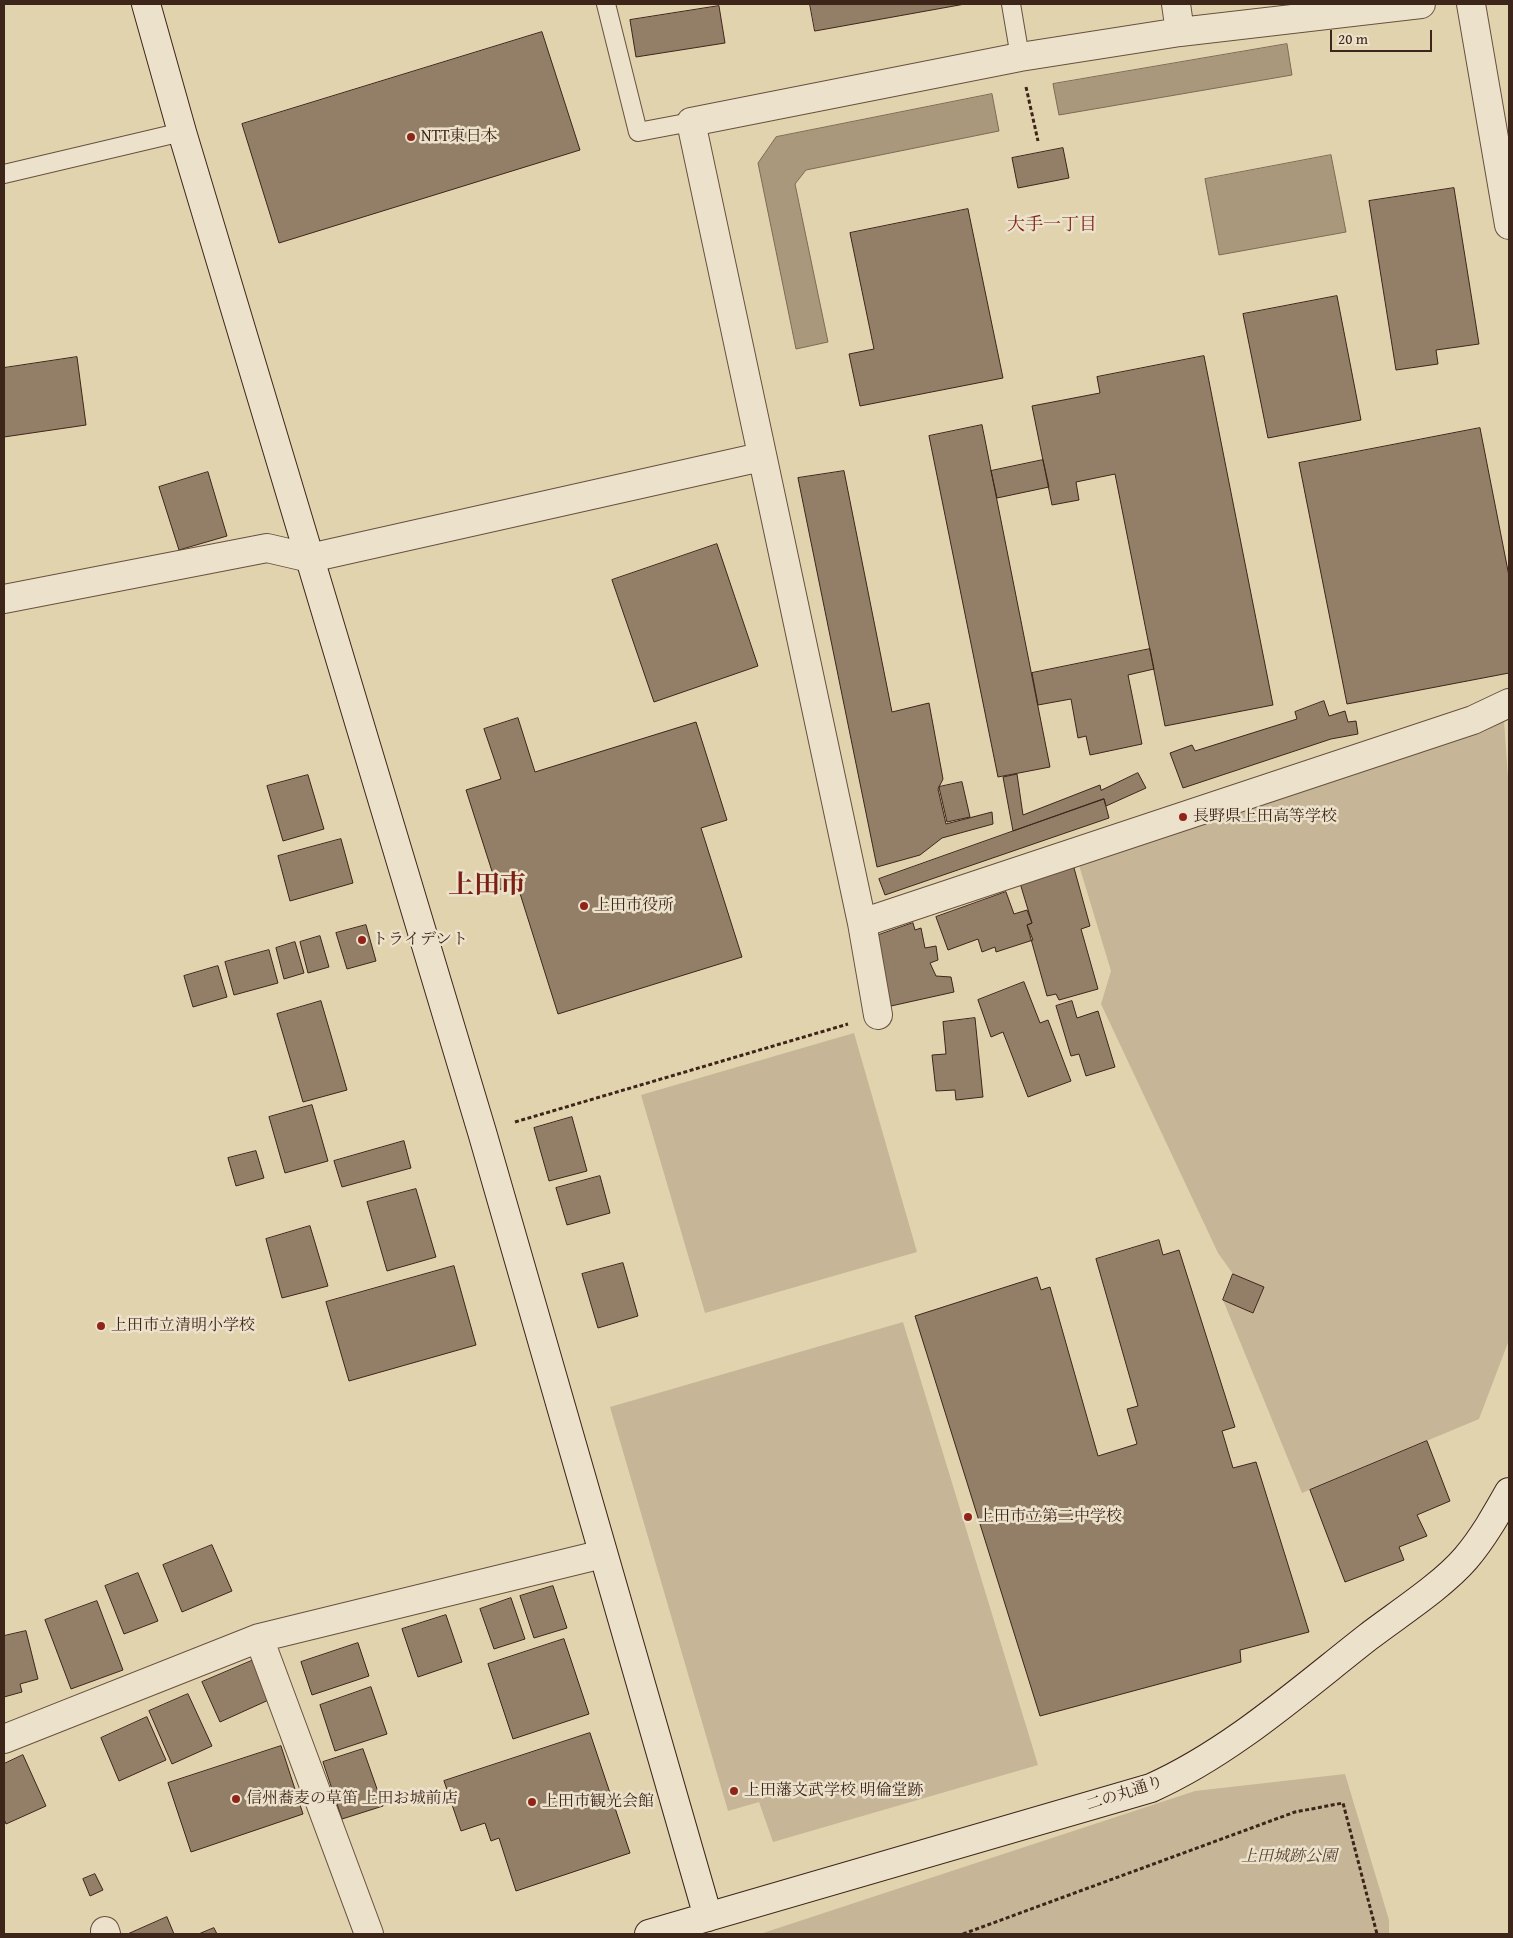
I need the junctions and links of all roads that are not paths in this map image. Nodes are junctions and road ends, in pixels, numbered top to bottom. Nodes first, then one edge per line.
1 (146, 4) edge
2 (606, 4) edge
3 (1011, 4) edge
4 (1176, 4) edge
5 (1421, 4) edge
6 (1471, 4) edge
7 (1180, 32) junction
8 (1020, 57) junction
9 (691, 122) junction
10 (182, 132) junction
11 (4, 174) edge
12 (1509, 226) edge
13 (761, 457) junction
14 (310, 558) junction
15 (4, 599) edge
16 (1509, 703) edge
17 (862, 923) junction
18 (878, 1015) road end
19 (1509, 1492) edge
20 (603, 1554) junction
21 (259, 1638) junction
22 (4, 1738) edge
23 (708, 1917) junction
24 (369, 1934) edge
25 (649, 1934) edge

1 - 10 street
2 - 9 lane
3 - 8 lane
4 - 7 street
5 - 7 street
6 - 12 street
7 - 8 street
8 - 9 street
9 - 13 street
10 - 11 lane
10 - 14 street
13 - 14 street
13 - 17 street
14 - 15 street
14 - 20 street
16 - 17 street
17 - 18 street
19 - 23 street, 二の丸通り
20 - 21 street
20 - 23 street
21 - 22 street
21 - 24 street
23 - 25 street, 二の丸通り

